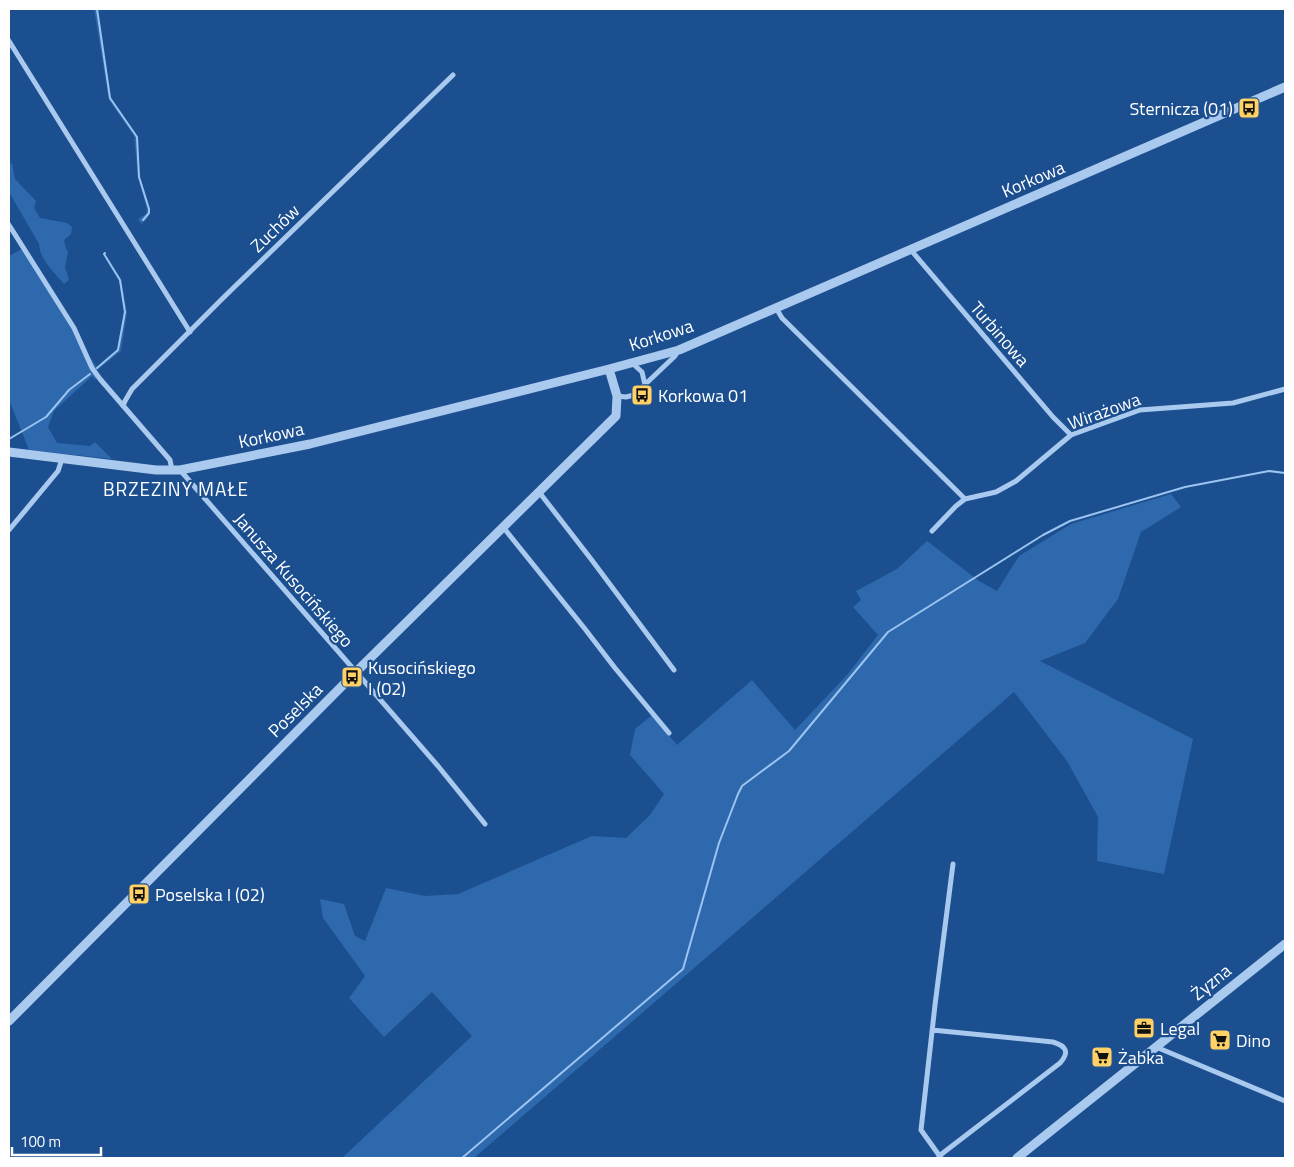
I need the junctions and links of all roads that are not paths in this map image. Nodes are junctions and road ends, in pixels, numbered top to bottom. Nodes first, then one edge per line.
1 (9, 41) edge
2 (453, 75) dead end
3 (1285, 87) edge
4 (9, 225) edge
5 (910, 250) junction
6 (776, 308) junction
7 (190, 332) junction
8 (679, 350) junction
9 (632, 363) junction
10 (609, 369) junction
11 (645, 385) junction
12 (1285, 388) edge
13 (617, 396) junction
14 (123, 406) junction
15 (1071, 436) junction
16 (9, 452) edge
17 (62, 458) junction
18 (176, 470) junction
19 (539, 492) junction
20 (965, 499) junction
21 (503, 527) junction
22 (9, 530) edge
23 (932, 531) dead end
24 (674, 670) dead end
25 (356, 672) junction
26 (669, 733) dead end
27 (485, 824) dead end
28 (953, 864) dead end
29 (1285, 944) edge
30 (9, 1021) edge
31 (932, 1030) junction
32 (1156, 1047) junction
33 (1285, 1101) edge
34 (940, 1157) edge
35 (1017, 1158) edge

1 - 7 street
2 - 7 street, Zuchów
3 - 5 street, Korkowa
4 - 14 street, Janusza Kusocińskiego
5 - 6 street, Korkowa
5 - 15 street, Turbinowa
6 - 8 street, Korkowa
6 - 20 street
7 - 14 street, Zuchów
8 - 9 street, Korkowa
8 - 11 street
9 - 10 street, Korkowa
9 - 11 street
10 - 13 street, Poselska
10 - 18 street, Korkowa
11 - 13 street
12 - 15 street, Wirażowa
13 - 19 street, Poselska
14 - 18 street, Janusza Kusocińskiego
15 - 20 street, Wirażowa
16 - 17 street, Korkowa
17 - 18 street, Korkowa
17 - 22 street
18 - 25 street, Janusza Kusocińskiego
19 - 21 street, Poselska
19 - 24 street
20 - 23 street, Wirażowa
21 - 25 street, Poselska
21 - 26 street
25 - 27 street, Janusza Kusocińskiego
25 - 30 street, Poselska
28 - 31 street
29 - 32 street, Żyzna
31 - 34 street
31 - 34 street
32 - 33 street
32 - 35 street, Żyzna

